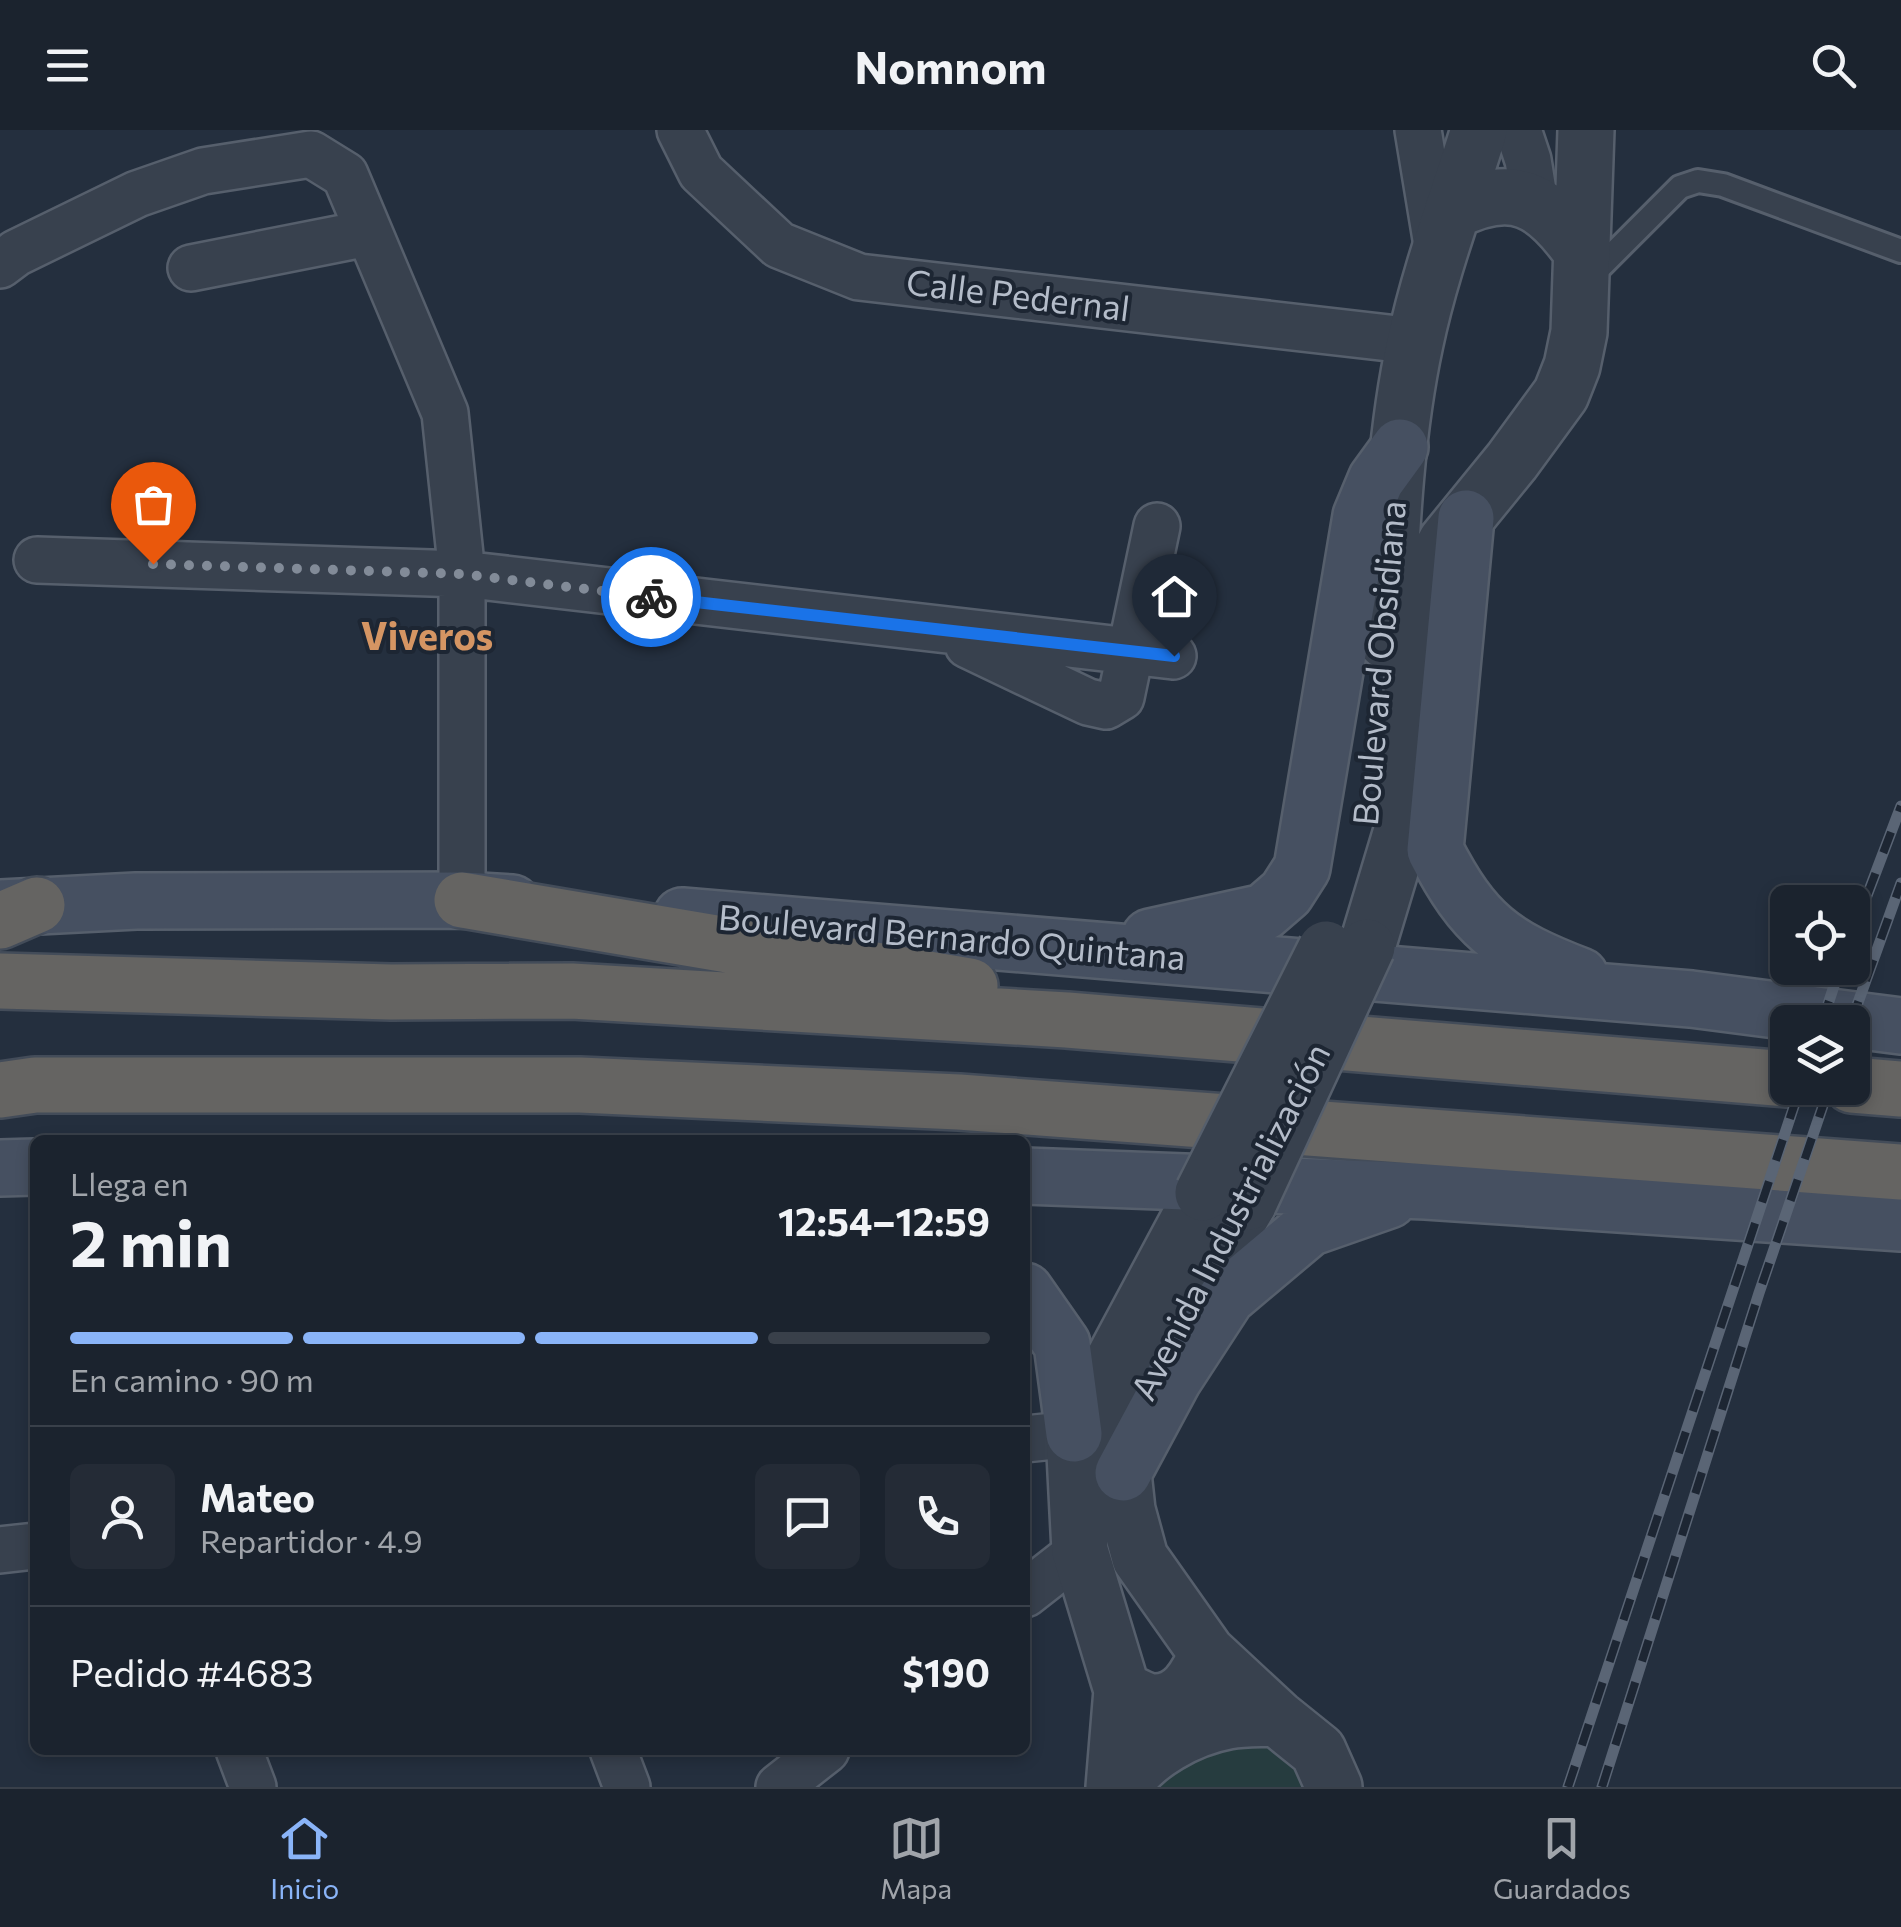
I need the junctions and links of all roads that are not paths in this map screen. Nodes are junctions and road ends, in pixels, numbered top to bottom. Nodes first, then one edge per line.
1 (680, 130) edge
2 (1418, 130) edge
3 (1440, 130) edge
4 (1479, 130) edge
5 (1518, 130) edge
6 (1586, 130) edge
7 (1535, 203) junction
8 (1440, 215) junction
9 (368, 233) junction
10 (1901, 251) edge
11 (0, 264) edge
12 (191, 268) dead end
13 (1580, 269) junction
14 (1415, 342) junction
15 (1400, 447) junction
16 (1466, 518) junction
17 (1157, 526) dead end
18 (38, 560) dead end
19 (462, 574) junction
20 (462, 900) junction
21 (12, 912) edge
22 (1347, 948) junction
23 (1093, 949) junction
24 (0, 980) edge
25 (1691, 999) junction
26 (1067, 1020) junction
27 (1901, 1026) edge
28 (1770, 1079) edge
29 (1870, 1086) edge
30 (1901, 1089) edge
31 (0, 1090) edge
32 (30, 1167) edge
33 (0, 1168) edge
34 (1901, 1172) edge
35 (1030, 1176) edge
36 (1426, 1191) junction
37 (1226, 1198) junction
38 (1901, 1223) edge
39 (1030, 1298) edge
40 (1050, 1436) edge
41 (1122, 1473) junction
42 (30, 1547) edge
43 (0, 1550) edge
44 (1080, 1551) junction
45 (1030, 1584) edge
46 (1208, 1652) junction
47 (1122, 1690) junction
48 (1276, 1718) junction
49 (241, 1755) edge
50 (616, 1755) edge
51 (820, 1755) edge
52 (252, 1787) edge
53 (627, 1787) edge
54 (779, 1787) edge
55 (1114, 1787) edge
56 (1122, 1787) edge
57 (1334, 1787) edge

1 - 14 street, Calle Pedernal
2 - 8 street, Boulevard Obsidiana
3 - 8 street
4 - 8 street
5 - 7 street
6 - 13 street, Boulevard Obsidiana
7 - 8 street
7 - 13 street
8 - 14 street, Boulevard Obsidiana
9 - 11 street
9 - 12 street
9 - 19 street
10 - 13 lane
13 - 16 street, Boulevard Obsidiana
14 - 15 street, Boulevard Obsidiana
15 - 22 street, Boulevard Obsidiana
15 - 23 main road
16 - 22 street, Boulevard Obsidiana
16 - 25 main road
17 - 19 street
18 - 19 street
19 - 20 street
20 - 21 main road, Boulevard Bernardo Quintana
20 - 23 main road, Boulevard Bernardo Quintana
20 - 26 highway
22 - 37 street, Boulevard Obsidiana, bridge
23 - 25 main road, Boulevard Bernardo Quintana
24 - 26 highway, Boulevard Bernardo Quintana
25 - 27 main road, Boulevard Bernardo Quintana
26 - 28 highway, Boulevard Bernardo Quintana
29 - 30 highway
31 - 34 highway
32 - 33 main road
35 - 36 main road
36 - 38 main road
36 - 41 main road
37 - 40 street, Boulevard Obsidiana
37 - 41 street, Avenida Industrialización
39 - 40 main road
40 - 44 street
41 - 46 street, Avenida Industrialización
42 - 43 street
44 - 45 street
44 - 47 street
46 - 47 street
46 - 48 street, Avenida Industrialización
47 - 55 street
48 - 56 street
48 - 57 street, Avenida Industrialización
49 - 52 street
50 - 53 street
51 - 54 street

